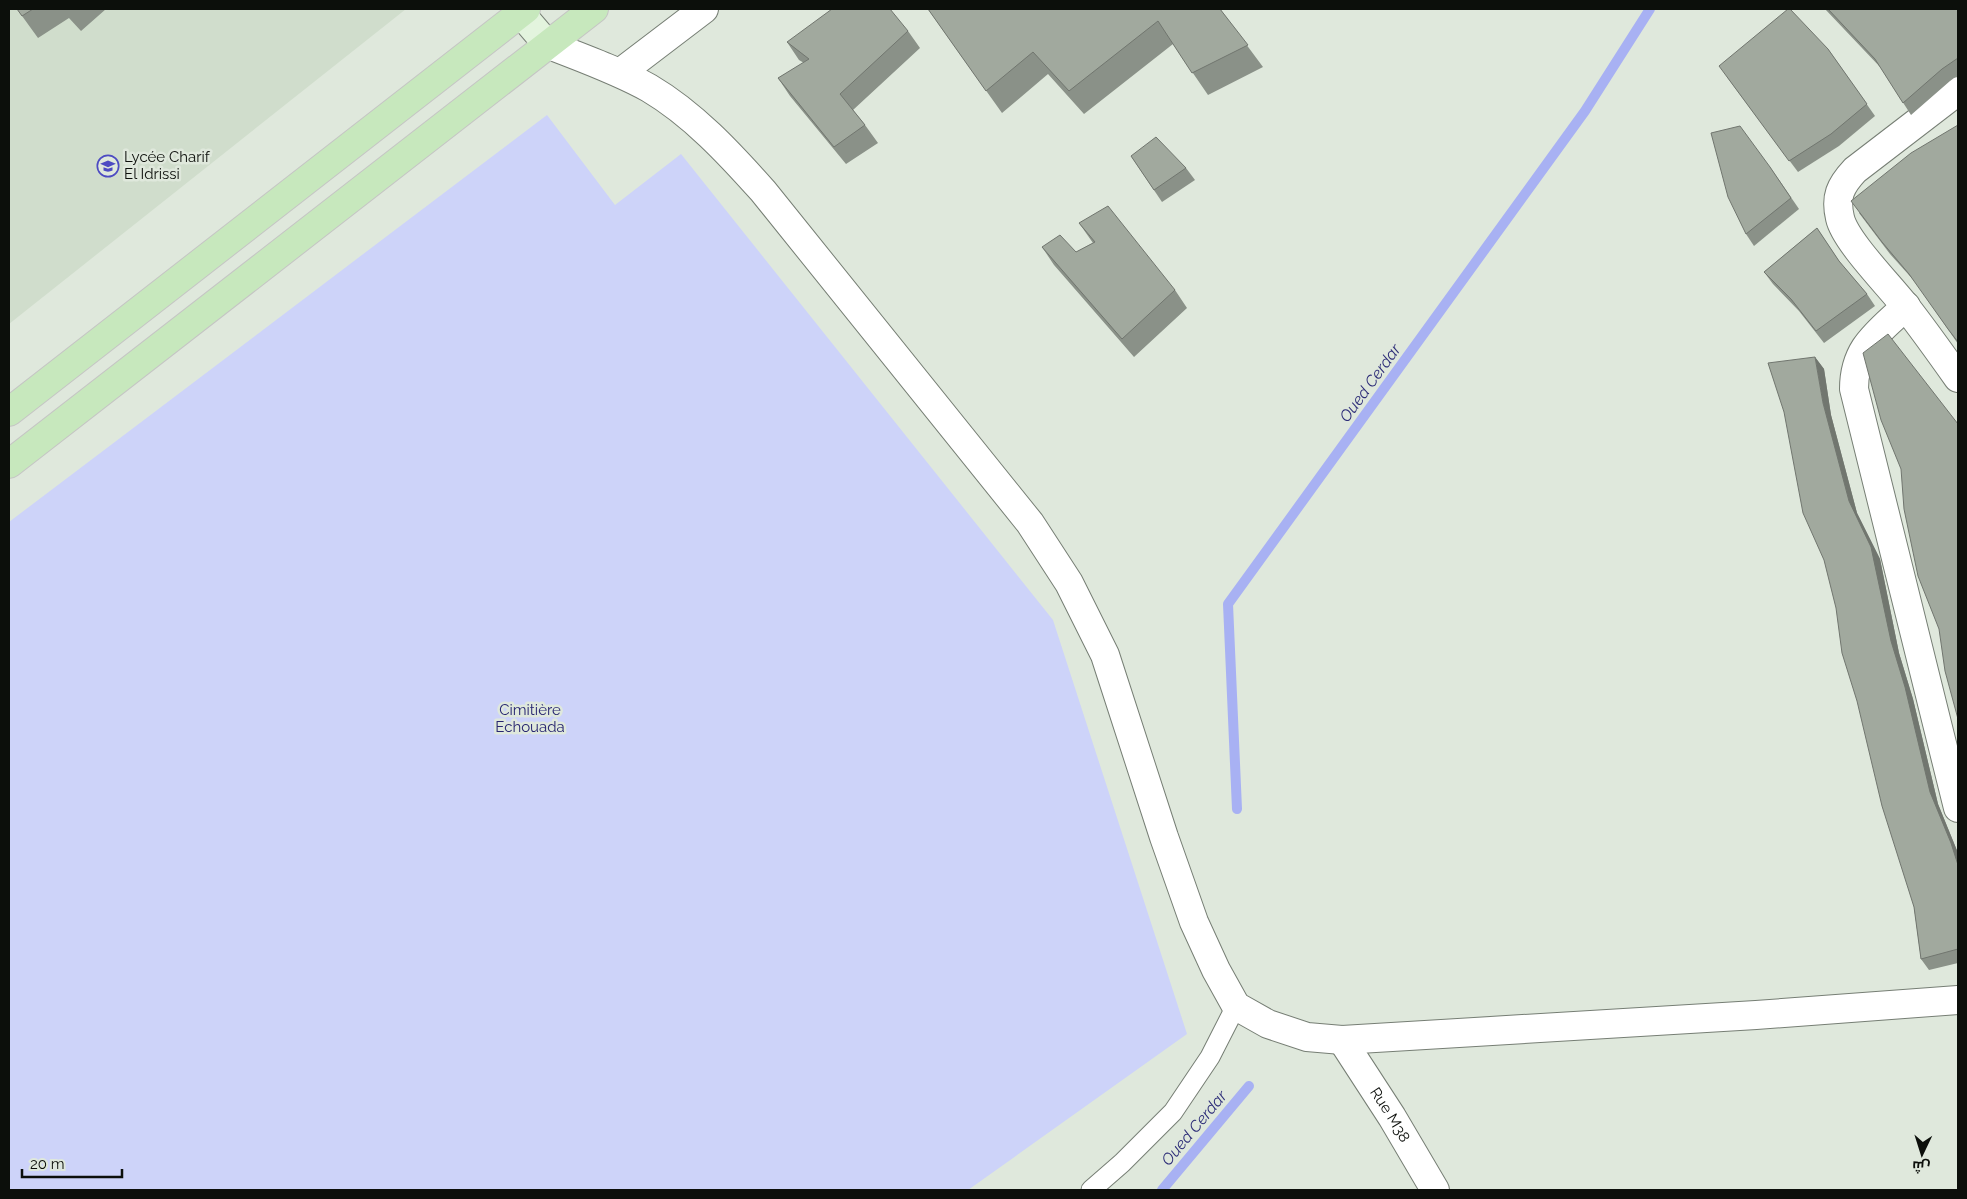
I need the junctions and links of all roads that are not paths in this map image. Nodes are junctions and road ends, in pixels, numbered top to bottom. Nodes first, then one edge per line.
1 (594, 9) edge
2 (704, 9) edge
3 (521, 10) edge
4 (548, 44) junction
5 (620, 73) junction
6 (1958, 91) edge
7 (1906, 306) junction
8 (1958, 378) edge
9 (9, 412) edge
10 (9, 464) edge
11 (1958, 808) edge
12 (1958, 1000) edge
13 (1236, 1006) junction
14 (1342, 1040) junction
15 (1091, 1190) edge
16 (1435, 1190) edge

1 - 4 main road
2 - 5 street
3 - 4 main road
3 - 9 main road
4 - 5 street
4 - 10 main road
5 - 13 street
6 - 7 street
7 - 8 street
7 - 11 street
12 - 14 street
13 - 14 street
13 - 15 lane
14 - 16 street, Rue M38

